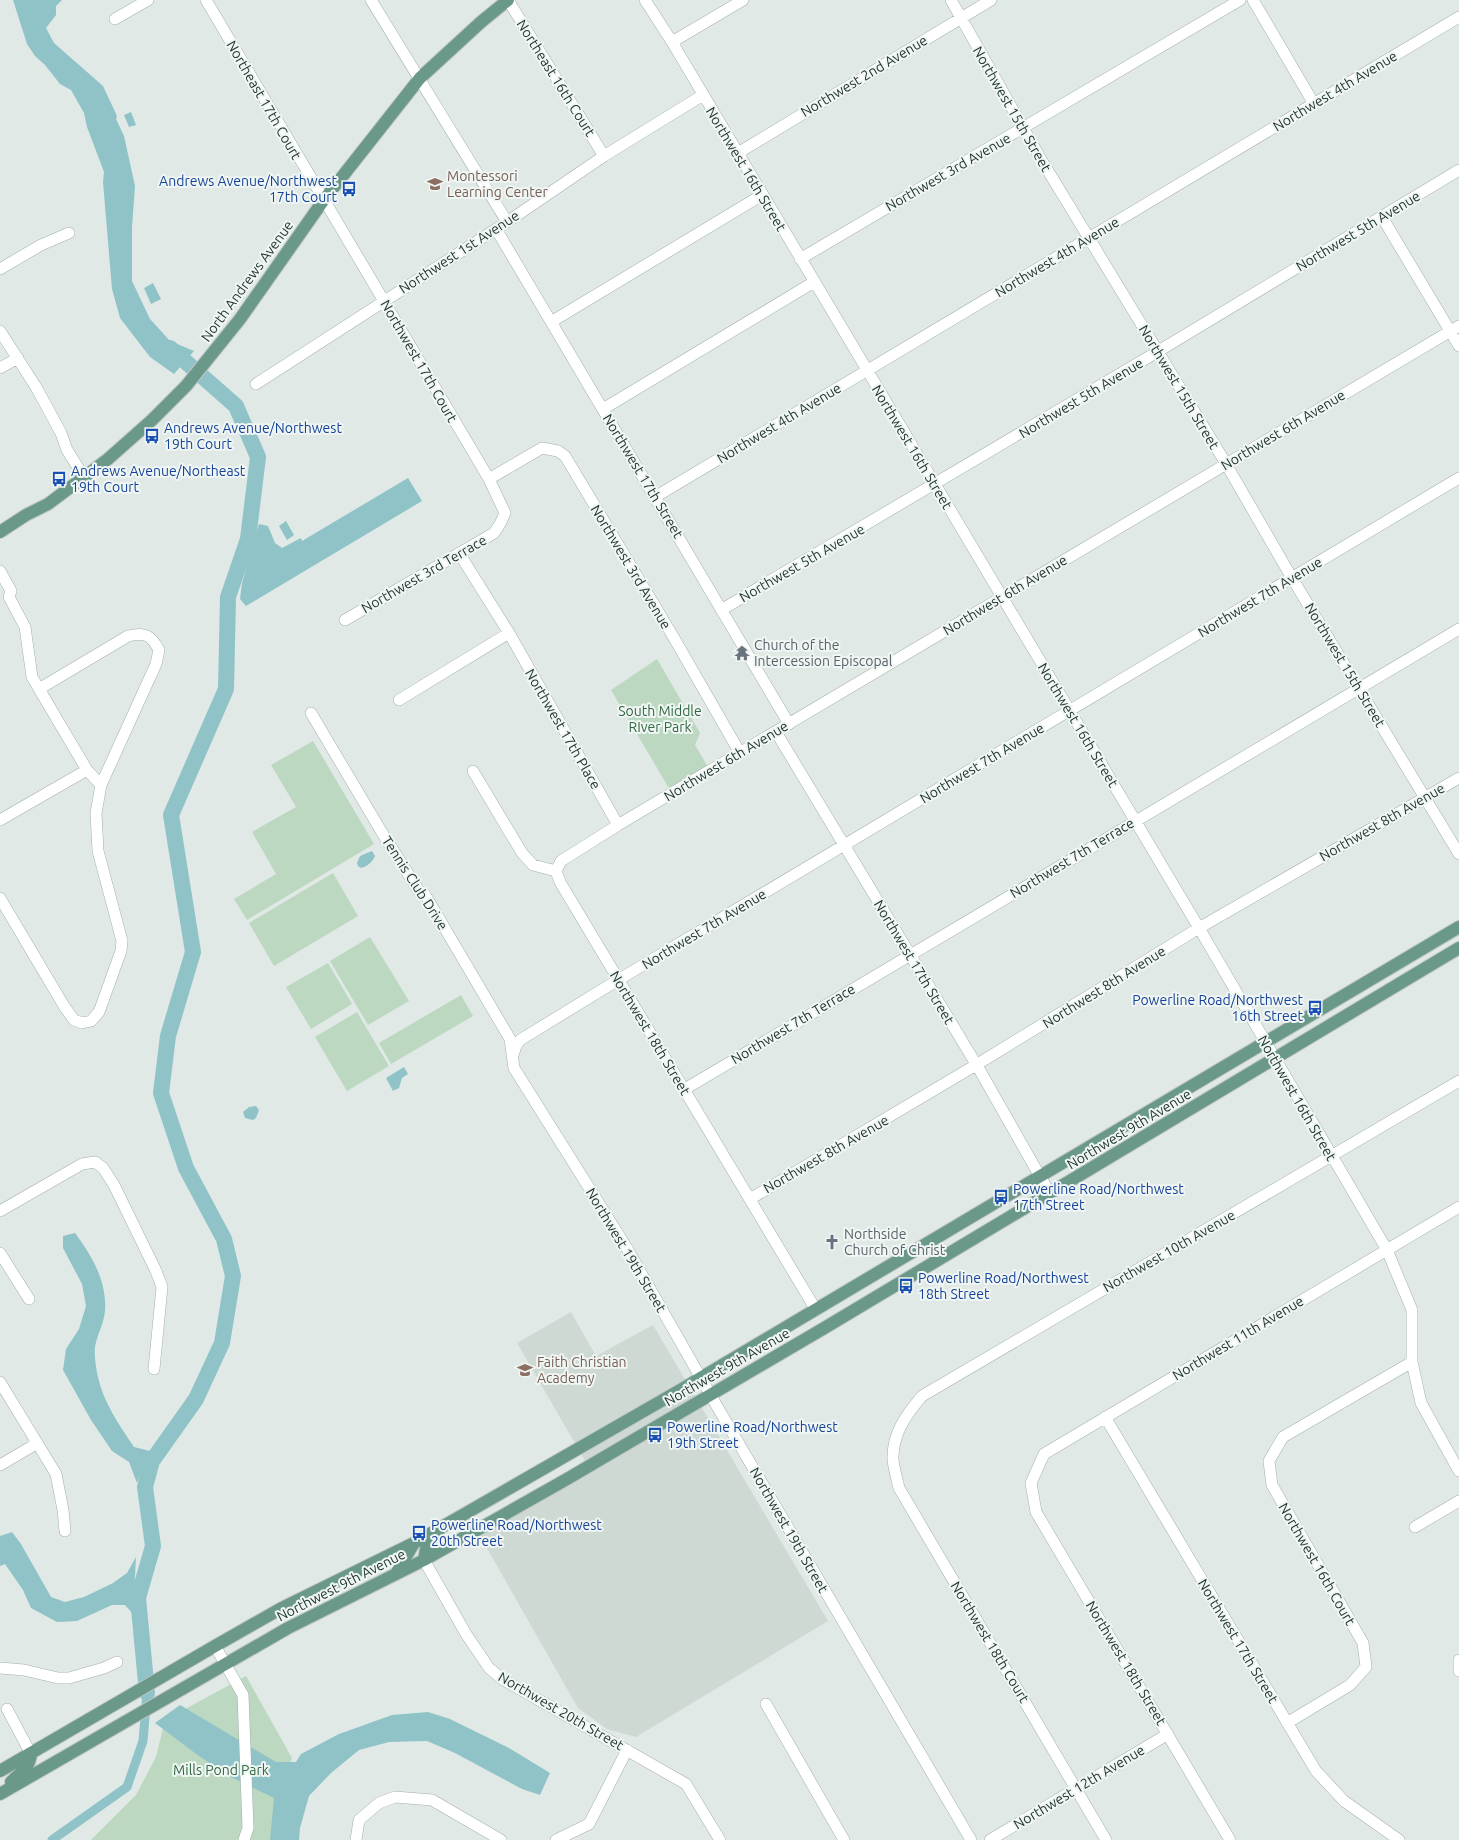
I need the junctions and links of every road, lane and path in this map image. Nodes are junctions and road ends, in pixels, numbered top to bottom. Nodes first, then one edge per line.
1 (148, 0) edge
2 (206, 0) edge
3 (371, 0) edge
4 (508, 0) edge
5 (645, 0) edge
6 (743, 0) edge
7 (951, 0) edge
8 (991, 0) edge
9 (1240, 0) edge
10 (1253, 0) edge
11 (1459, 17) edge
12 (961, 18) junction
13 (115, 19) dead end
14 (672, 42) junction
15 (420, 78) junction
16 (702, 95) junction
17 (1314, 104) junction
18 (1024, 128) junction
19 (738, 153) junction
20 (604, 156) junction
21 (1459, 170) edge
22 (762, 195) junction
23 (323, 201) junction
24 (1382, 217) junction
25 (507, 222) junction
26 (496, 229) junction
27 (69, 233) dead end
28 (1088, 238) junction
29 (800, 259) junction
30 (0, 269) edge
31 (814, 282) junction
32 (384, 300) junction
33 (552, 322) junction
34 (1455, 329) edge
35 (0, 330) edge
36 (1459, 346) edge
37 (1157, 352) junction
38 (18, 358) junction
39 (0, 368) edge
40 (866, 371) junction
41 (256, 384) dead end
42 (603, 409) junction
43 (1226, 464) junction
44 (84, 477) junction
45 (1459, 478) edge
46 (489, 479) junction
47 (935, 484) junction
48 (655, 497) junction
49 (500, 524) joint
50 (0, 532) edge
51 (459, 553) junction
52 (0, 571) edge
53 (1292, 578) junction
54 (4, 595) edge
55 (1001, 597) junction
56 (721, 610) junction
57 (345, 620) dead end
58 (1459, 629) edge
59 (509, 633) junction
60 (1359, 688) junction
61 (39, 689) junction
62 (399, 700) dead end
63 (1070, 711) junction
64 (311, 713) dead end
65 (789, 724) junction
66 (776, 732) junction
67 (740, 753) junction
68 (87, 770) junction
69 (473, 770) dead end
70 (1459, 778) edge
71 (101, 785) junction
72 (1425, 798) junction
73 (0, 820) edge
74 (1135, 820) junction
75 (618, 825) junction
76 (844, 846) junction
77 (1459, 854) edge
78 (556, 871) junction
79 (0, 898) edge
80 (1459, 927) edge
81 (1199, 928) junction
82 (1459, 948) edge
83 (910, 955) junction
84 (618, 980) junction
85 (1265, 1043) junction
86 (513, 1055) junction
87 (1275, 1059) junction
88 (976, 1065) junction
89 (1459, 1081) edge
90 (685, 1089) junction
91 (1332, 1156) junction
92 (1040, 1175) junction
93 (1050, 1194) junction
94 (750, 1199) junction
95 (1459, 1207) edge
96 (0, 1211) edge
97 (1387, 1250) junction
98 (0, 1253) edge
99 (29, 1299) dead end
100 (816, 1310) junction
101 (1412, 1362) junction
102 (154, 1369) dead end
103 (700, 1378) junction
104 (0, 1382) edge
105 (710, 1394) junction
106 (1105, 1417) junction
107 (896, 1438) joint
108 (36, 1444) junction
109 (0, 1465) edge
110 (1459, 1470) edge
111 (1031, 1483) joint
112 (1459, 1501) edge
113 (441, 1527) junction
114 (1415, 1527) dead end
115 (65, 1531) dead end
116 (414, 1543) junction
117 (424, 1560) junction
118 (396, 1574) junction
119 (215, 1646) junction
120 (117, 1662) dead end
121 (225, 1663) junction
122 (0, 1668) edge
123 (766, 1704) dead end
124 (7, 1709) dead end
125 (1287, 1724) junction
126 (1168, 1734) junction
127 (627, 1750) junction
128 (30, 1754) junction
129 (0, 1771) edge
130 (1076, 1788) junction
131 (4, 1792) edge
132 (244, 1840) edge
133 (356, 1840) edge
134 (501, 1840) edge
135 (556, 1840) edge
136 (720, 1840) edge
137 (844, 1840) edge
138 (971, 1840) edge
139 (990, 1840) edge
140 (1106, 1840) edge
141 (1230, 1840) edge
142 (1399, 1840) edge

1 - 13 street
2 - 23 street, Northeast 17th Court
3 - 15 street
4 - 15 main road, North Andrews Avenue
4 - 20 street, Northeast 16th Court
5 - 14 street, Northwest 16th Street
6 - 14 street
7 - 12 street, Northwest 15th Street
8 - 12 street, Northwest 2nd Avenue
9 - 18 street, Northwest 3rd Avenue
10 - 17 street
11 - 17 street, Northwest 4th Avenue
12 - 18 street, Northwest 15th Street
12 - 19 street, Northwest 2nd Avenue
14 - 16 street, Northwest 16th Street
15 - 23 main road, North Andrews Avenue
15 - 25 street
16 - 19 street, Northwest 16th Street
16 - 20 street, Northwest 1st Avenue
17 - 28 street, Northwest 4th Avenue
18 - 28 street, Northwest 15th Street
18 - 29 street, Northwest 3rd Avenue
19 - 22 street, Northwest 16th Street
20 - 25 street, Northwest 1st Avenue
21 - 24 street, Northwest 5th Avenue
22 - 29 street, Northwest 16th Street
22 - 33 street
23 - 32 street, Northwest 17th Court
23 - 44 main road, North Andrews Avenue
24 - 34 street
24 - 37 street, Northwest 5th Avenue
25 - 26 street, Northwest 1st Avenue
26 - 32 street, Northwest 1st Avenue
26 - 33 street, Northwest 17th Street
27 - 30 street
28 - 37 street, Northwest 15th Street
28 - 40 street, Northwest 4th Avenue
29 - 31 street, Northwest 16th Street
31 - 40 street, Northwest 16th Street
31 - 42 street
32 - 41 street, Northwest 1st Avenue
32 - 46 street, Northwest 17th Court
33 - 42 street, Northwest 17th Street
34 - 36 street
34 - 43 street, Northwest 6th Avenue
35 - 38 street
37 - 43 street, Northwest 15th Street
37 - 47 street, Northwest 5th Avenue
38 - 39 street
38 - 44 street
40 - 47 street, Northwest 16th Street
40 - 48 street, Northwest 4th Avenue
42 - 48 street, Northwest 17th Street
43 - 53 street, Northwest 15th Street
43 - 55 street, Northwest 6th Avenue
44 - 50 main road, North Andrews Avenue
45 - 53 street, Northwest 7th Avenue
46 - 49 street, Northwest 17th Court
46 - 67 street, Northwest 3rd Avenue
47 - 55 street, Northwest 16th Street
47 - 56 street, Northwest 5th Avenue
48 - 56 street, Northwest 17th Street
49 - 51 street, Northwest 3rd Terrace
51 - 57 street, Northwest 3rd Terrace
51 - 59 street, Northwest 17th Place
52 - 54 street
53 - 60 street, Northwest 15th Street
53 - 63 street, Northwest 7th Avenue
54 - 61 street
55 - 63 street, Northwest 16th Street
55 - 65 street, Northwest 6th Avenue
56 - 65 street, Northwest 17th Street
58 - 60 street, Northwest 7th Terrace
59 - 62 street
59 - 75 street, Northwest 17th Place
60 - 72 street, Northwest 15th Street
60 - 74 street, Northwest 7th Terrace
61 - 68 street
61 - 71 street
63 - 74 street, Northwest 16th Street
63 - 76 street, Northwest 7th Avenue
64 - 86 street, Tennis Club Drive
65 - 66 street, Northwest 6th Avenue
66 - 67 street, Northwest 6th Avenue
66 - 76 street, Northwest 17th Street
67 - 75 street, Northwest 6th Avenue
68 - 71 street
68 - 73 street
69 - 78 street
70 - 72 street, Northwest 8th Avenue
71 - 79 street
72 - 77 street, Northwest 15th Street
72 - 81 street, Northwest 8th Avenue
74 - 81 street, Northwest 16th Street
74 - 83 street, Northwest 7th Terrace
75 - 78 street, Northwest 6th Avenue
76 - 83 street, Northwest 17th Street
76 - 84 street, Northwest 7th Avenue
78 - 84 street, Northwest 18th Street
80 - 85 main road, Northwest 9th Avenue
81 - 85 street, Northwest 16th Street
81 - 88 street, Northwest 8th Avenue
82 - 87 main road, Northwest 9th Avenue
83 - 88 street, Northwest 17th Street
83 - 90 street, Northwest 7th Terrace
84 - 86 street, Northwest 7th Avenue
84 - 90 street, Northwest 18th Street
85 - 87 street, Northwest 16th Street
85 - 92 main road, Northwest 9th Avenue
86 - 103 street, Northwest 19th Street
87 - 91 street, Northwest 16th Street
87 - 93 main road, Northwest 9th Avenue
88 - 92 street, Northwest 17th Street
88 - 94 street, Northwest 8th Avenue
89 - 91 street, Northwest 10th Avenue
90 - 94 street, Northwest 18th Street
91 - 97 street, Northwest 16th Street
91 - 107 street, Northwest 10th Avenue
92 - 93 street, Northwest 17th Street
92 - 100 main road, Northwest 9th Avenue
93 - 105 main road, Northwest 9th Avenue
94 - 100 street, Northwest 18th Street
95 - 97 street, Northwest 11th Avenue
96 - 102 street
97 - 101 street, Northwest 16th Street
97 - 106 street, Northwest 11th Avenue
98 - 99 street
100 - 103 main road, Northwest 9th Avenue
101 - 110 street, Northwest 16th Street
101 - 125 street, Northwest 16th Court
103 - 105 street, Northwest 19th Street
103 - 113 main road, Northwest 9th Avenue
104 - 108 street
105 - 117 main road, Northwest 9th Avenue
105 - 138 street, Northwest 19th Street
106 - 111 street, Northwest 11th Avenue
106 - 125 street, Northwest 17th Street
107 - 130 street, Northwest 18th Court
108 - 109 street
108 - 115 street
111 - 126 street, Northwest 18th Street
112 - 114 street
113 - 116 main road, Northwest 9th Avenue
113 - 117 main road
116 - 118 main road
116 - 119 main road, Northwest 9th Avenue
117 - 118 main road, Northwest 9th Avenue
117 - 127 street, Northwest 20th Street
118 - 121 main road, Northwest 9th Avenue
119 - 121 street
119 - 128 main road, Northwest 9th Avenue
120 - 122 street
121 - 131 main road, Northwest 9th Avenue
121 - 132 street
123 - 137 street
124 - 128 street
125 - 142 street, Northwest 17th Street
126 - 130 street, Northwest 12th Avenue
126 - 141 street, Northwest 18th Street
127 - 135 street
127 - 136 street, Northwest 20th Street
128 - 129 main road, Northwest 9th Avenue
128 - 131 main road
130 - 139 street, Northwest 12th Avenue
130 - 140 street, Northwest 18th Court
133 - 134 street

